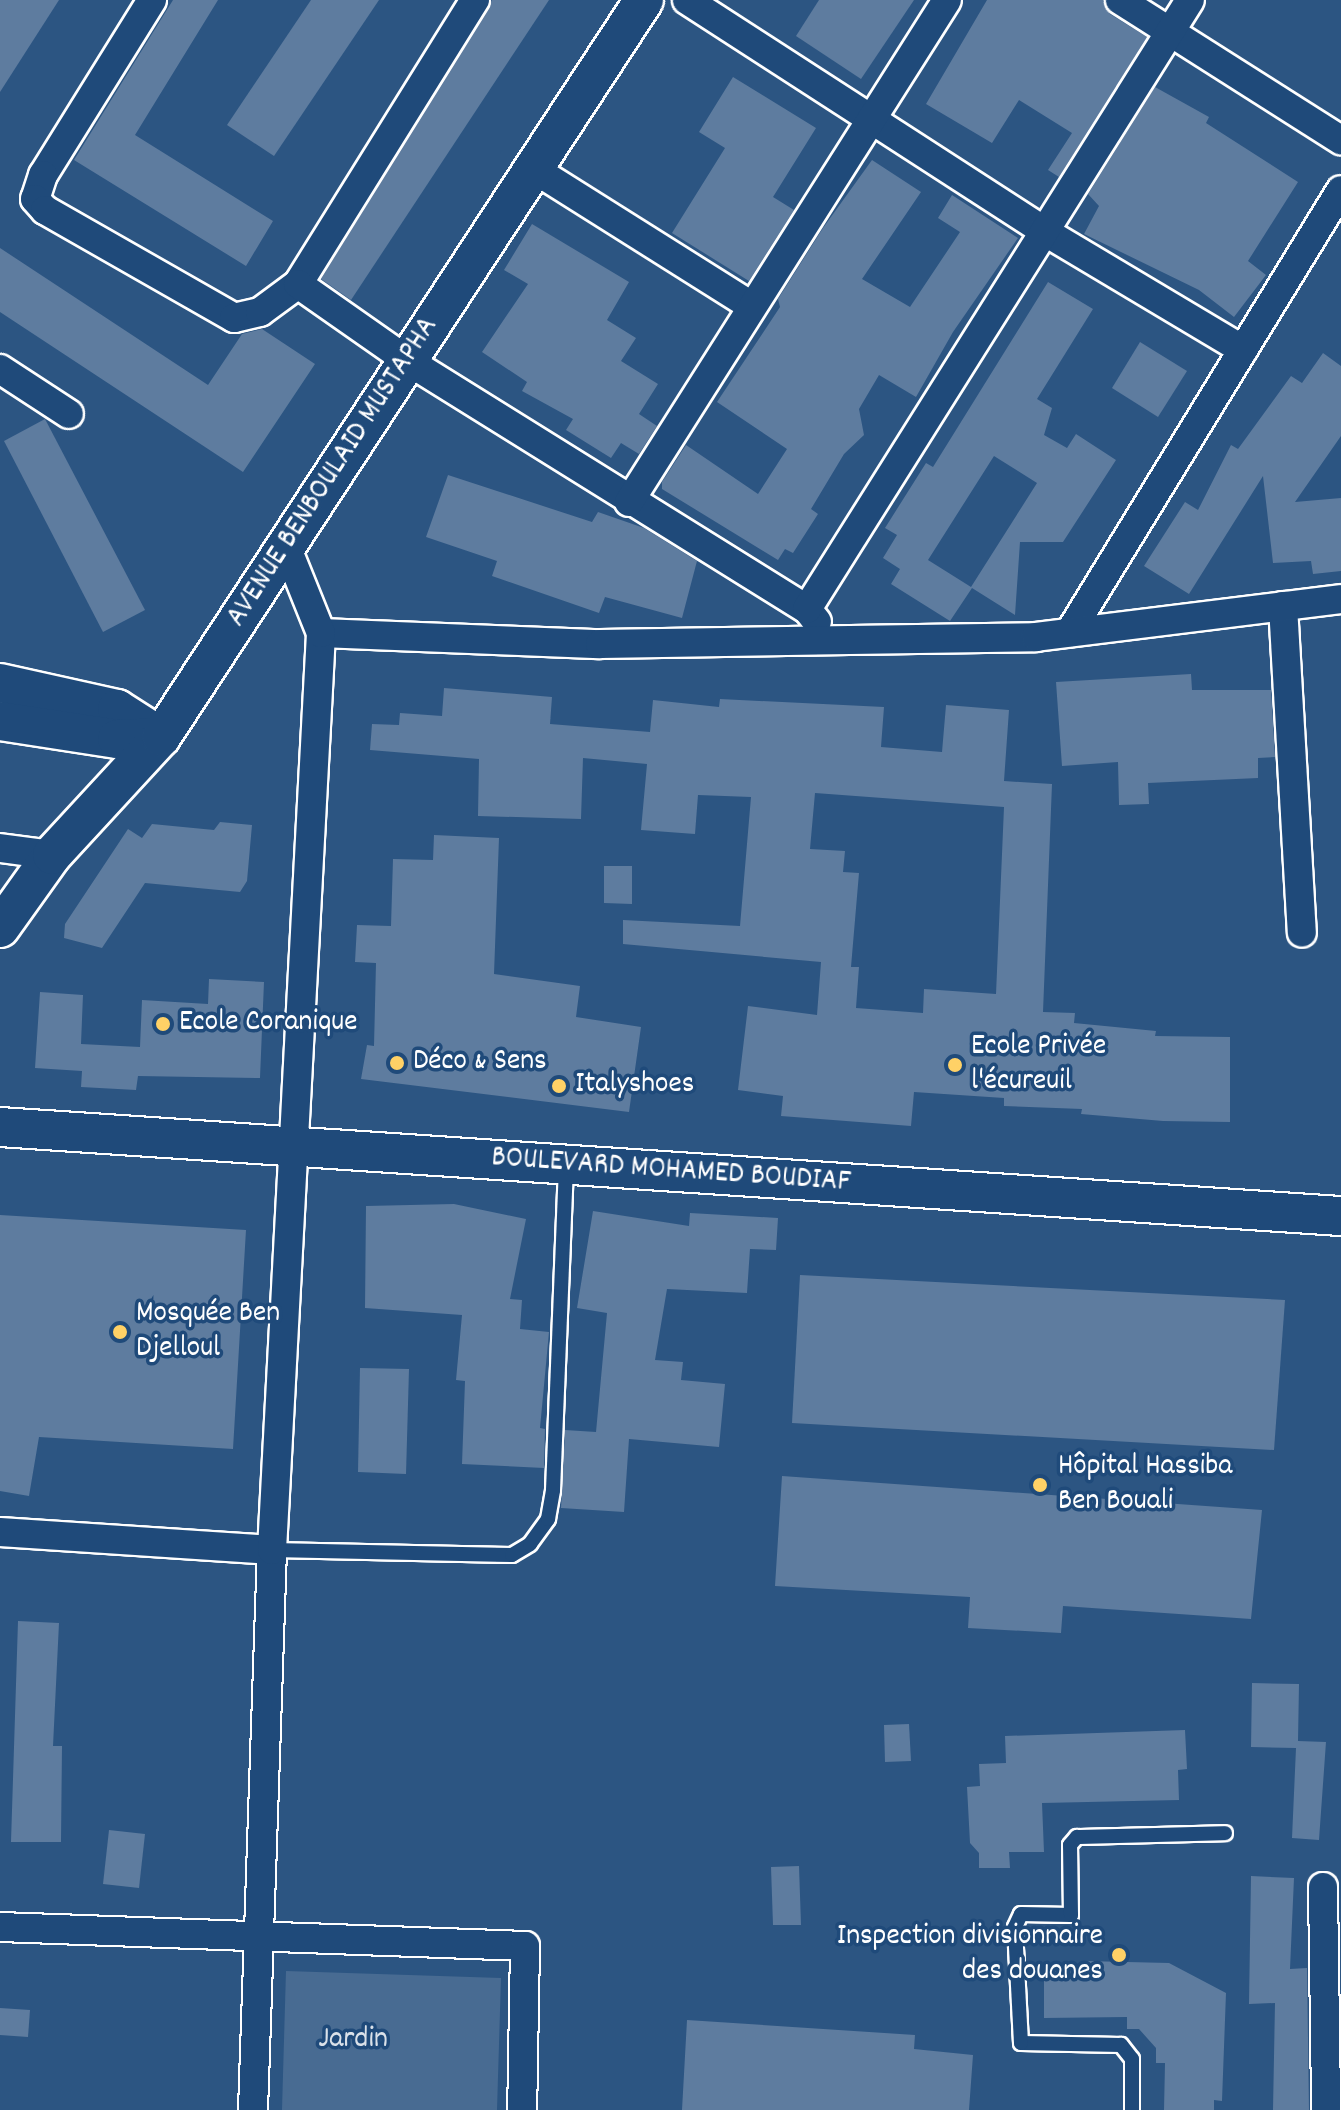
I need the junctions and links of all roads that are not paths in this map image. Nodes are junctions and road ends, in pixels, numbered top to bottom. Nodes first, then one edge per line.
1 (152, 0) edge
2 (475, 0) edge
3 (644, 0) edge
4 (687, 0) edge
5 (947, 0) edge
6 (1120, 0) edge
7 (1190, 0) edge
8 (1170, 32) junction
9 (870, 119) junction
10 (1341, 140) edge
11 (534, 169) junction
12 (1341, 190) edge
13 (1042, 230) junction
14 (298, 284) junction
15 (750, 305) junction
16 (1243, 350) junction
17 (408, 361) junction
18 (0, 369) edge
19 (69, 414) dead end
20 (629, 502) junction
21 (286, 546) junction
22 (1341, 599) edge
23 (1283, 606) junction
24 (807, 609) junction
25 (1070, 632) junction
26 (321, 633) junction
27 (830, 639) junction
28 (0, 683) edge
29 (0, 721) edge
30 (161, 737) junction
31 (0, 848) edge
32 (52, 855) junction
33 (0, 928) edge
34 (1302, 932) dead end
35 (0, 1127) edge
36 (292, 1145) junction
37 (566, 1165) junction
38 (1341, 1216) edge
39 (0, 1532) edge
40 (272, 1550) junction
41 (1225, 1833) dead end
42 (1323, 1887) dead end
43 (0, 1927) edge
44 (259, 1937) junction
45 (253, 2110) edge
46 (522, 2110) edge
47 (1132, 2110) edge
48 (1326, 2110) edge

1 - 14 street
2 - 14 street
3 - 11 main road, AVENUE BENBOULAID MUSTAPHA
4 - 9 street
5 - 9 street
6 - 8 street
7 - 8 street
8 - 10 street
8 - 13 street
9 - 13 street
9 - 15 street
11 - 15 street
11 - 17 main road, AVENUE BENBOULAID MUSTAPHA
12 - 16 street
13 - 16 street
13 - 24 street
14 - 17 street
15 - 20 street
16 - 25 street
17 - 20 street
17 - 21 main road, AVENUE BENBOULAID MUSTAPHA
18 - 19 street
20 - 24 street
21 - 26 street
21 - 30 main road, AVENUE BENBOULAID MUSTAPHA
22 - 23 street
23 - 25 street
23 - 34 street
24 - 27 street
25 - 27 street
26 - 27 street
26 - 36 street
28 - 30 main road
29 - 30 main road
30 - 32 main road, AVENUE BENBOULAID MUSTAPHA
31 - 32 street
32 - 33 main road, AVENUE BENBOULAID MUSTAPHA
35 - 36 main road, BOULEVARD MOHAMED BOUDIAF
36 - 37 main road, BOULEVARD MOHAMED BOUDIAF
36 - 40 street
37 - 38 main road, BOULEVARD MOHAMED BOUDIAF
37 - 40 lane
39 - 40 street
40 - 44 street
41 - 47 lane
42 - 48 street
43 - 44 street
44 - 45 street
44 - 46 street

